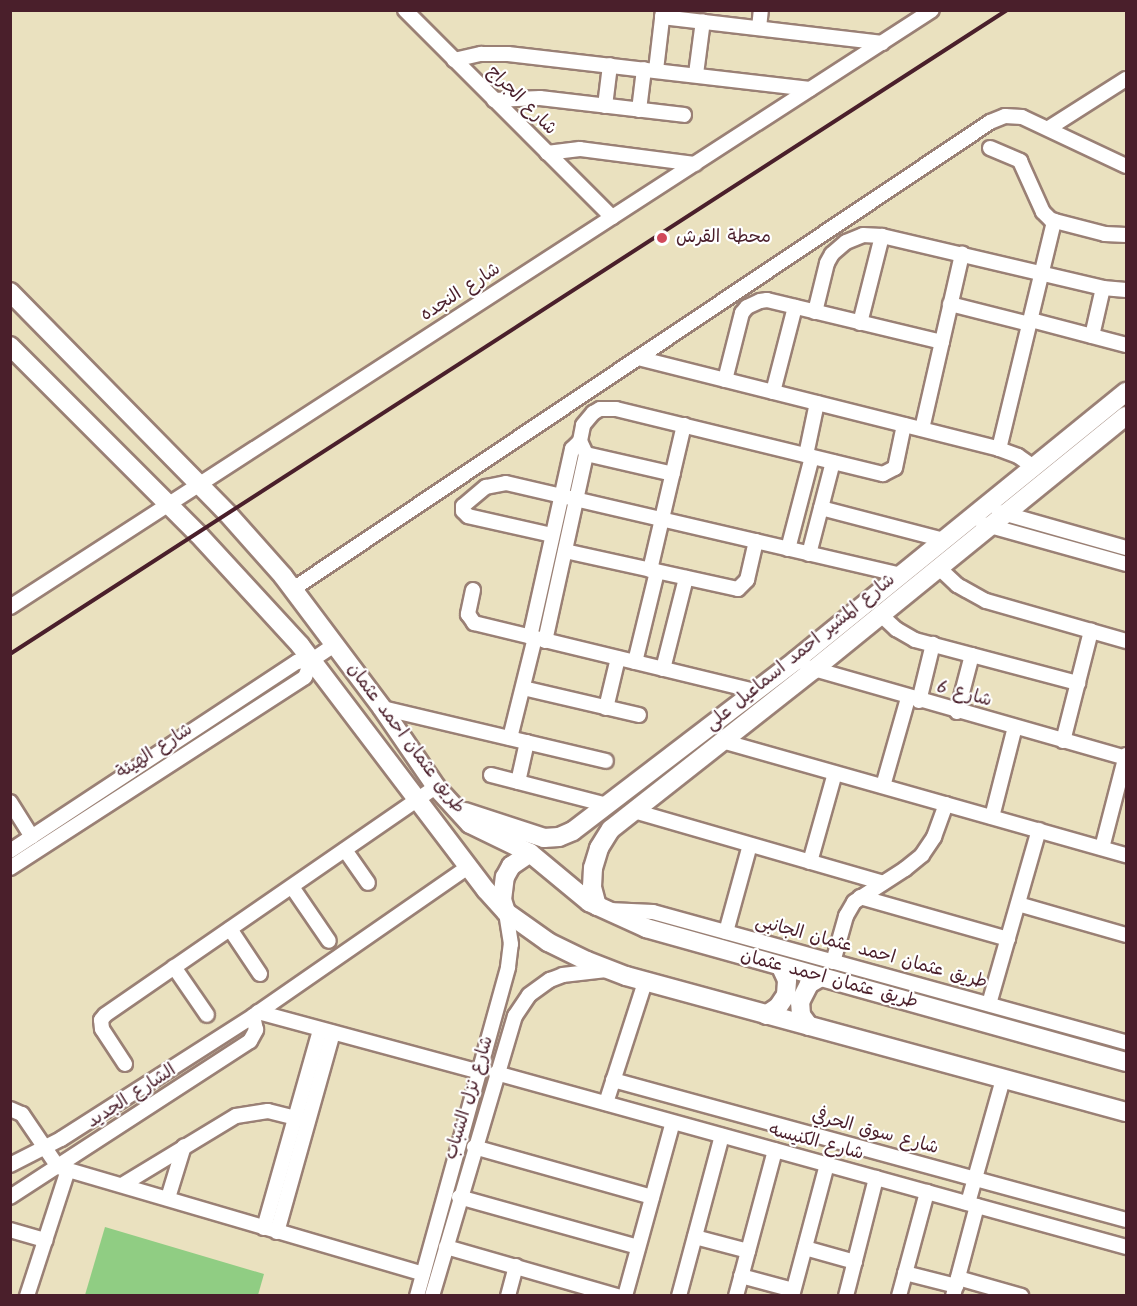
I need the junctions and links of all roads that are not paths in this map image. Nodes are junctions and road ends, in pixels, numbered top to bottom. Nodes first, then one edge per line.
1 (405, 10) edge
2 (761, 10) edge
3 (932, 10) edge
4 (662, 14) edge
5 (703, 21) junction
6 (759, 28) junction
7 (882, 43) junction
8 (454, 60) junction
9 (610, 65) junction
10 (650, 69) junction
11 (696, 74) junction
12 (1126, 79) edge
13 (810, 89) junction
14 (494, 100) junction
15 (605, 106) junction
16 (639, 110) junction
17 (684, 115) dead end
18 (1049, 128) junction
19 (990, 148) dead end
20 (546, 153) junction
21 (695, 164) junction
22 (1126, 166) edge
23 (612, 217) junction
24 (1054, 221) junction
25 (1126, 235) edge
26 (882, 236) junction
27 (962, 254) junction
28 (1042, 273) junction
29 (1103, 288) junction
30 (1126, 290) edge
31 (10, 292) edge
32 (950, 304) junction
33 (795, 307) junction
34 (815, 312) junction
35 (1030, 322) junction
36 (860, 323) junction
37 (1092, 336) junction
38 (942, 342) junction
39 (1126, 345) edge
40 (10, 346) edge
41 (638, 358) junction
42 (725, 380) junction
43 (774, 392) junction
44 (1126, 392) edge
45 (817, 403) junction
46 (1122, 424) edge
47 (684, 425) junction
48 (904, 425) junction
49 (922, 429) junction
50 (580, 441) junction
51 (999, 449) junction
52 (586, 454) junction
53 (809, 456) junction
54 (833, 462) junction
55 (1034, 467) junction
56 (473, 469) junction
57 (673, 474) junction
58 (198, 485) junction
59 (486, 487) junction
60 (562, 496) junction
61 (576, 500) junction
62 (168, 503) junction
63 (985, 506) junction
64 (821, 508) junction
65 (1006, 514) junction
66 (662, 519) junction
67 (970, 519) junction
68 (990, 526) junction
69 (552, 535) junction
70 (944, 540) junction
71 (756, 541) junction
72 (1126, 548) edge
73 (789, 549) junction
74 (565, 551) junction
75 (809, 554) junction
76 (1126, 564) edge
77 (939, 568) junction
78 (653, 571) junction
79 (900, 575) junction
80 (686, 578) junction
81 (288, 583) junction
82 (473, 590) dead end
83 (10, 607) edge
84 (881, 615) junction
85 (1091, 631) junction
86 (537, 638) junction
87 (1126, 641) edge
88 (933, 644) junction
89 (300, 645) junction
90 (334, 645) junction
91 (972, 655) junction
92 (618, 658) junction
93 (312, 660) junction
94 (795, 661) junction
95 (635, 662) junction
96 (663, 669) junction
97 (813, 670) junction
98 (1078, 683) junction
99 (523, 688) junction
100 (756, 691) junction
101 (913, 699) junction
102 (382, 708) junction
103 (606, 708) junction
104 (957, 712) junction
105 (639, 715) dead end
106 (1015, 728) junction
107 (510, 738) junction
108 (722, 741) junction
109 (1063, 741) junction
110 (527, 742) junction
111 (1126, 756) edge
112 (606, 761) dead end
113 (835, 773) junction
114 (491, 775) dead end
115 (518, 782) junction
116 (883, 786) junction
117 (436, 788) junction
118 (419, 799) junction
119 (10, 802) edge
120 (946, 804) junction
121 (607, 805) junction
122 (452, 807) junction
123 (634, 811) junction
124 (992, 817) junction
125 (1039, 830) junction
126 (32, 837) junction
127 (750, 845) junction
128 (1102, 848) junction
129 (345, 850) junction
130 (10, 851) edge
131 (530, 853) junction
132 (1126, 855) edge
133 (810, 862) junction
134 (11, 866) edge
135 (468, 867) junction
136 (368, 883) dead end
137 (883, 884) junction
138 (292, 887) junction
139 (860, 897) junction
140 (1018, 904) junction
141 (601, 908) junction
142 (506, 912) junction
143 (230, 929) junction
144 (726, 932) junction
145 (1126, 935) edge
146 (1008, 939) junction
147 (329, 941) dead end
148 (833, 962) junction
149 (781, 967) junction
150 (174, 968) junction
151 (606, 970) junction
152 (260, 974) dead end
153 (820, 977) junction
154 (645, 982) junction
155 (989, 1004) junction
156 (256, 1014) junction
157 (207, 1015) dead end
158 (766, 1015) junction
159 (809, 1026) junction
160 (326, 1032) junction
161 (1126, 1041) edge
162 (1124, 1061) edge
163 (125, 1064) dead end
164 (480, 1072) junction
165 (496, 1072) junction
166 (1003, 1079) junction
167 (613, 1080) junction
168 (606, 1103) junction
169 (10, 1109) edge
170 (1126, 1112) edge
171 (302, 1119) junction
172 (673, 1122) junction
173 (722, 1136) junction
174 (184, 1146) junction
175 (44, 1147) junction
176 (474, 1147) junction
177 (775, 1150) junction
178 (827, 1164) junction
179 (10, 1165) edge
180 (63, 1168) junction
181 (876, 1178) junction
182 (975, 1179) junction
183 (122, 1185) junction
184 (927, 1192) junction
185 (10, 1197) edge
186 (459, 1197) junction
187 (652, 1197) junction
188 (168, 1198) junction
189 (972, 1204) junction
190 (1126, 1220) edge
191 (10, 1230) edge
192 (271, 1230) junction
193 (695, 1237) junction
194 (46, 1239) junction
195 (446, 1247) junction
196 (638, 1247) junction
197 (1126, 1247) edge
198 (805, 1248) junction
199 (748, 1251) junction
200 (855, 1262) junction
201 (516, 1266) junction
202 (905, 1273) junction
203 (423, 1274) junction
204 (741, 1276) junction
205 (568, 1281) junction
206 (955, 1287) edge
207 (793, 1293) edge
208 (27, 1296) edge
209 (417, 1296) edge
210 (432, 1296) edge
211 (508, 1296) edge
212 (564, 1296) edge
213 (617, 1296) edge
214 (625, 1296) edge
215 (679, 1296) edge
216 (736, 1296) edge
217 (846, 1296) edge
218 (899, 1296) edge
219 (1021, 1296) edge

1 - 8 street, شارع الجراج
2 - 6 street
3 - 7 street, شارع النجده
4 - 5 street
4 - 10 street
5 - 6 street
5 - 11 street
6 - 7 street
7 - 13 street, شارع النجده
8 - 9 street
8 - 14 street, شارع الجراج
9 - 10 street
9 - 15 street
10 - 11 street
10 - 16 street
11 - 13 street
12 - 18 street
13 - 21 street, شارع النجده
14 - 15 street
14 - 20 street, شارع الجراج
15 - 16 street
16 - 17 street
18 - 22 street
18 - 41 street
19 - 24 street
20 - 21 street
20 - 23 street, شارع الجراج
21 - 23 street, شارع النجده
23 - 58 street, شارع النجده
24 - 25 street
24 - 28 street
26 - 27 street
26 - 34 street
26 - 36 street
27 - 28 street
27 - 32 street
28 - 29 street
28 - 35 street
29 - 30 street
29 - 37 street
31 - 58 main road, طريق عثمان احمد عثمان
32 - 35 street
32 - 38 street
33 - 34 street
33 - 42 street
33 - 43 street
34 - 36 street
35 - 37 street
35 - 51 street
36 - 38 street
37 - 39 street
38 - 49 street
40 - 62 main road, طريق عثمان احمد عثمان
41 - 42 street
41 - 56 street
42 - 43 street
43 - 45 street
44 - 55 main road, شارع المشير احمد اسماعيل على
45 - 48 street
45 - 53 street
46 - 65 main road, شارع المشير احمد اسماعيل على
47 - 50 street
47 - 53 street
47 - 57 street
48 - 49 street
48 - 54 street
49 - 51 street
50 - 52 street
50 - 60 street
51 - 55 street
52 - 57 street
52 - 61 street
53 - 54 street
53 - 73 street
54 - 64 street
55 - 63 main road, شارع المشير احمد اسماعيل على
56 - 59 street
56 - 81 street
57 - 66 street
58 - 62 street, شارع النجده
58 - 81 main road, طريق عثمان احمد عثمان
59 - 60 street
59 - 69 street
60 - 61 street
60 - 69 street
61 - 66 street
61 - 74 street
62 - 83 street, شارع النجده
62 - 89 main road, طريق عثمان احمد عثمان
63 - 65 street
63 - 67 main road, شارع المشير احمد اسماعيل على
64 - 70 street
64 - 75 street
65 - 68 main road, شارع المشير احمد اسماعيل على
65 - 72 street
66 - 71 street
66 - 78 street
67 - 68 street
67 - 70 main road, شارع المشير احمد اسماعيل على
68 - 76 street
68 - 77 main road, شارع المشير احمد اسماعيل على
69 - 86 street
70 - 79 main road, شارع المشير احمد اسماعيل على
71 - 73 street
71 - 80 street
73 - 75 street
74 - 78 street
74 - 86 street
75 - 79 street
77 - 84 main road, شارع المشير احمد اسماعيل على
77 - 85 street
78 - 80 street
78 - 95 street
79 - 94 main road, شارع المشير احمد اسماعيل على
80 - 96 street
81 - 89 main road
81 - 90 main road, طريق عثمان احمد عثمان
82 - 86 street
84 - 88 street
84 - 97 main road, شارع المشير احمد اسماعيل على
85 - 87 street
85 - 98 street
86 - 92 street
86 - 99 street
88 - 91 street
88 - 101 street
89 - 93 main road, طريق عثمان احمد عثمان
90 - 93 street, شارع الهيئة
90 - 102 main road, طريق عثمان احمد عثمان
91 - 98 street
91 - 104 street
92 - 95 street
92 - 103 street
93 - 118 main road, طريق عثمان احمد عثمان
93 - 126 street, شارع الهيئة
93 - 134 street, شارع الهيئة
94 - 97 street, شارع 6
94 - 100 main road, شارع المشير احمد اسماعيل على
95 - 96 street
96 - 100 street
97 - 101 street, شارع 6
97 - 108 main road, شارع المشير احمد اسماعيل على
98 - 109 street
99 - 103 street
99 - 107 street
100 - 121 main road, شارع المشير احمد اسماعيل على
101 - 104 street, شارع 6
101 - 116 street
102 - 107 street
102 - 117 main road, طريق عثمان احمد عثمان
103 - 105 street
104 - 106 street, شارع 6
106 - 109 street, شارع 6
106 - 124 street
107 - 110 street
108 - 113 street
108 - 123 main road, شارع المشير احمد اسماعيل على
109 - 111 street, شارع 6
110 - 112 street
110 - 115 street
111 - 128 street
113 - 116 street
113 - 133 street
114 - 115 street
115 - 121 street
116 - 120 street
117 - 118 street
117 - 122 main road, طريق عثمان احمد عثمان
118 - 129 street
118 - 135 main road, طريق عثمان احمد عثمان
119 - 126 street
120 - 124 street
120 - 137 street
121 - 122 main road, شارع المشير احمد اسماعيل على
122 - 131 main road, طريق عثمان احمد عثمان
123 - 127 street
123 - 141 main road, شارع المشير احمد اسماعيل على
124 - 125 street
125 - 128 street
125 - 140 street
126 - 130 street, شارع الهيئة
127 - 133 street
127 - 144 street
128 - 132 street
129 - 136 street
129 - 138 street
131 - 141 main road, طريق عثمان احمد عثمان
131 - 142 main road
133 - 137 street
135 - 142 main road, طريق عثمان احمد عثمان
135 - 156 street, الشارع الجديد
137 - 139 street
138 - 143 street
138 - 147 street
139 - 146 street
139 - 148 street
140 - 145 street
140 - 146 street
141 - 144 street, طريق عثمان احمد عثمان الجانبى
141 - 149 main road, طريق عثمان احمد عثمان
142 - 151 main road, طريق عثمان احمد عثمان
142 - 164 street, شارع نزل الشباب
143 - 150 street
143 - 152 street
144 - 148 street, طريق عثمان احمد عثمان الجانبى
146 - 155 street
148 - 155 street, طريق عثمان احمد عثمان الجانبى
149 - 153 main road, طريق عثمان احمد عثمان
149 - 158 main road
150 - 157 street
150 - 163 street
151 - 154 main road, طريق عثمان احمد عثمان
151 - 165 street, شارع نزل الشباب
153 - 159 main road
153 - 162 main road, طريق عثمان احمد عثمان
154 - 158 main road, طريق عثمان احمد عثمان
154 - 167 street
155 - 161 street, طريق عثمان احمد عثمان الجانبى
156 - 160 street
156 - 175 street, الشارع الجديد
156 - 180 street, الشارع الجديد
158 - 159 main road, طريق عثمان احمد عثمان
159 - 166 main road, طريق عثمان احمد عثمان
160 - 164 street
160 - 171 street
161 - 162 street
164 - 203 street, شارع نزل الشباب
165 - 168 street, شارع الكنيسه
165 - 176 street, شارع نزل الشباب
166 - 170 main road, طريق عثمان احمد عثمان
166 - 182 street
167 - 168 street
167 - 182 street, شارع سوق الحرفي
168 - 172 street, شارع الكنيسه
169 - 175 street
171 - 174 street
171 - 192 street
172 - 173 street, شارع الكنيسه
172 - 187 street
173 - 177 street, شارع الكنيسه
173 - 193 street
174 - 183 street
174 - 188 street
175 - 179 street, الشارع الجديد
175 - 180 street
176 - 186 street, شارع نزل الشباب
176 - 187 street
177 - 178 street, شارع الكنيسه
177 - 199 street
178 - 181 street, شارع الكنيسه
178 - 198 street
180 - 183 street
180 - 185 street, الشارع الجديد
180 - 194 street
181 - 184 street, شارع الكنيسه
181 - 200 street
182 - 189 street
182 - 190 street, شارع سوق الحرفي
183 - 188 street
184 - 189 street, شارع الكنيسه
184 - 202 street
186 - 195 street, شارع نزل الشباب
186 - 196 street
187 - 196 street
188 - 192 street
189 - 197 street, شارع الكنيسه
189 - 206 street
191 - 194 street
192 - 203 street
193 - 199 street
193 - 215 street
194 - 208 street
195 - 201 street
195 - 210 street, شارع نزل الشباب
196 - 214 street
198 - 200 street
198 - 207 street
199 - 204 street
200 - 217 street
201 - 205 street
201 - 211 street
202 - 206 street
202 - 218 street
203 - 209 street, شارع نزل الشباب
204 - 207 street
204 - 216 street
205 - 212 street
205 - 213 street
206 - 219 street

